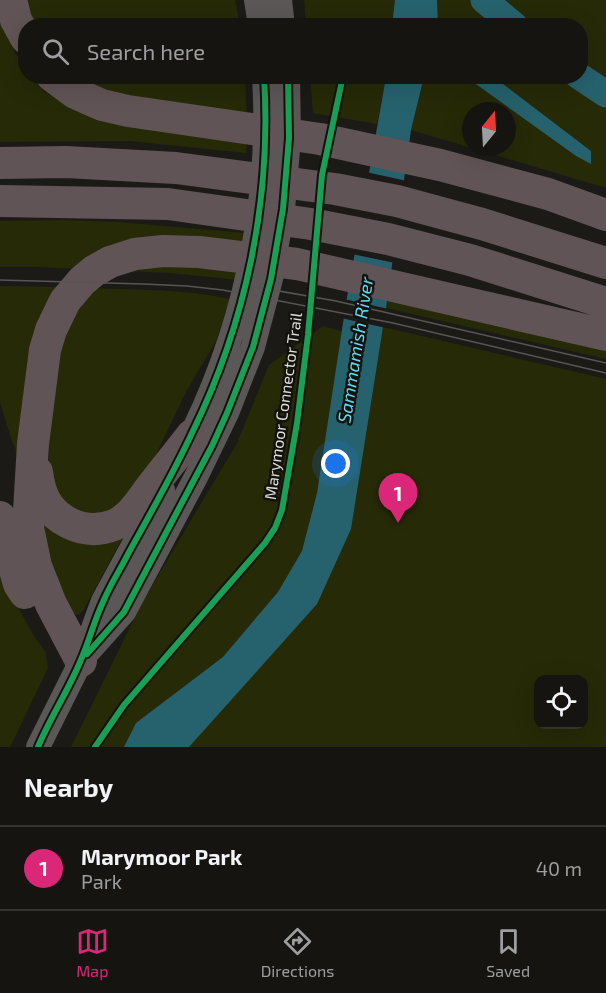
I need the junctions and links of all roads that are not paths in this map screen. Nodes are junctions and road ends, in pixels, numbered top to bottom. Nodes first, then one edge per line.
1 (11, 0) edge
2 (256, 0) edge
3 (279, 0) edge
4 (259, 18) edge
5 (282, 18) edge
6 (18, 24) edge
7 (63, 84) edge
8 (264, 84) edge
9 (288, 84) edge
10 (0, 163) edge
11 (0, 201) edge
12 (606, 215) edge
13 (606, 262) edge
14 (606, 303) edge
15 (606, 335) edge
16 (192, 435) junction
17 (33, 444) junction
18 (0, 516) edge
19 (81, 661) junction
20 (38, 747) edge

1 - 6 highway
2 - 4 main road
3 - 5 main road
7 - 12 highway
8 - 16 main road
9 - 19 main road
10 - 13 highway
11 - 14 highway
15 - 17 highway
16 - 17 highway
16 - 19 main road
17 - 19 highway
18 - 19 highway
19 - 20 main road

